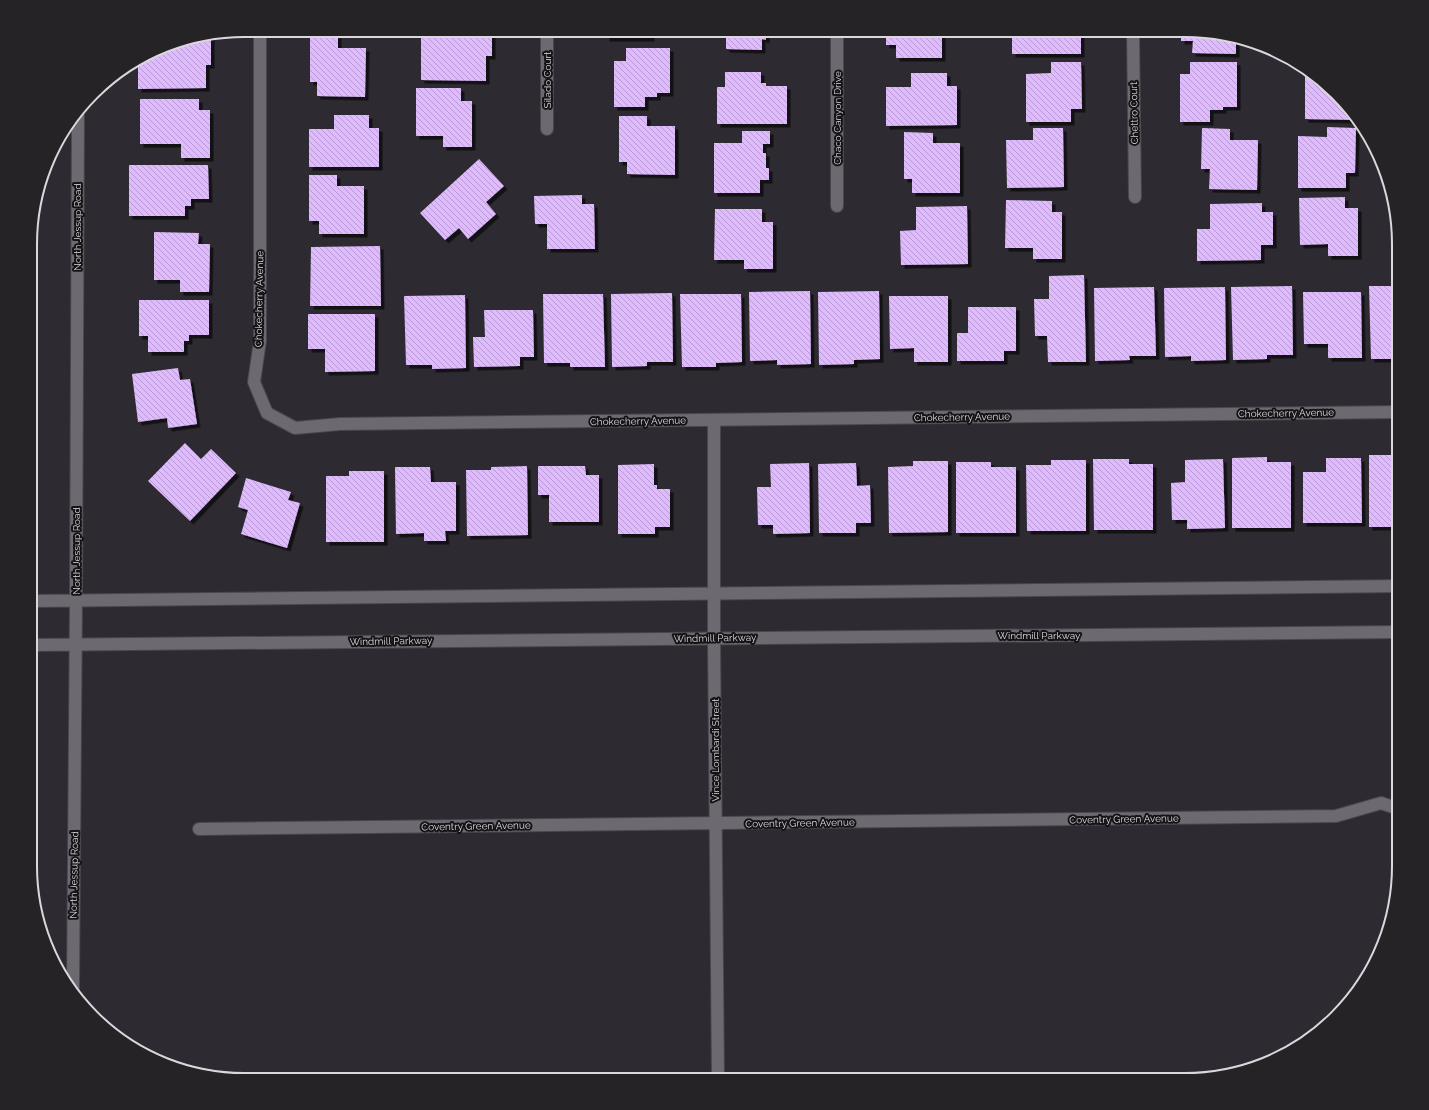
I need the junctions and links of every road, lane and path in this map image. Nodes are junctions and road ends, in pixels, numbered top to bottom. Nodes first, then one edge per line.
1 (260, 37) edge
2 (547, 37) edge
3 (837, 37) edge
4 (1133, 37) edge
5 (78, 121) edge
6 (547, 129) dead end
7 (1135, 196) dead end
8 (837, 206) dead end
9 (1392, 412) edge
10 (714, 420) junction
11 (1392, 586) edge
12 (714, 594) junction
13 (76, 600) junction
14 (37, 601) edge
15 (1392, 632) edge
16 (714, 638) junction
17 (76, 644) junction
18 (37, 645) edge
19 (1392, 807) edge
20 (715, 824) junction
21 (199, 829) dead end
22 (73, 982) edge
23 (718, 1073) edge

1 - 10 street, Chokecherry Avenue
2 - 6 street, Silado Court
3 - 8 street, Chaco Canyon Drive
4 - 7 street, Chettro Court
5 - 13 street, North Jessup Road
9 - 10 street, Chokecherry Avenue
10 - 12 street, Vince Lombardi Street
11 - 12 street
12 - 13 street
12 - 16 street, Vince Lombardi Street
13 - 14 street
13 - 17 street, North Jessup Road
15 - 16 street, Windmill Parkway
16 - 17 street, Windmill Parkway
16 - 20 street, Vince Lombardi Street
17 - 18 street, Windmill Parkway
17 - 22 street, North Jessup Road
19 - 20 street, Coventry Green Avenue
20 - 21 street, Coventry Green Avenue
20 - 23 street, Vince Lombardi Street

